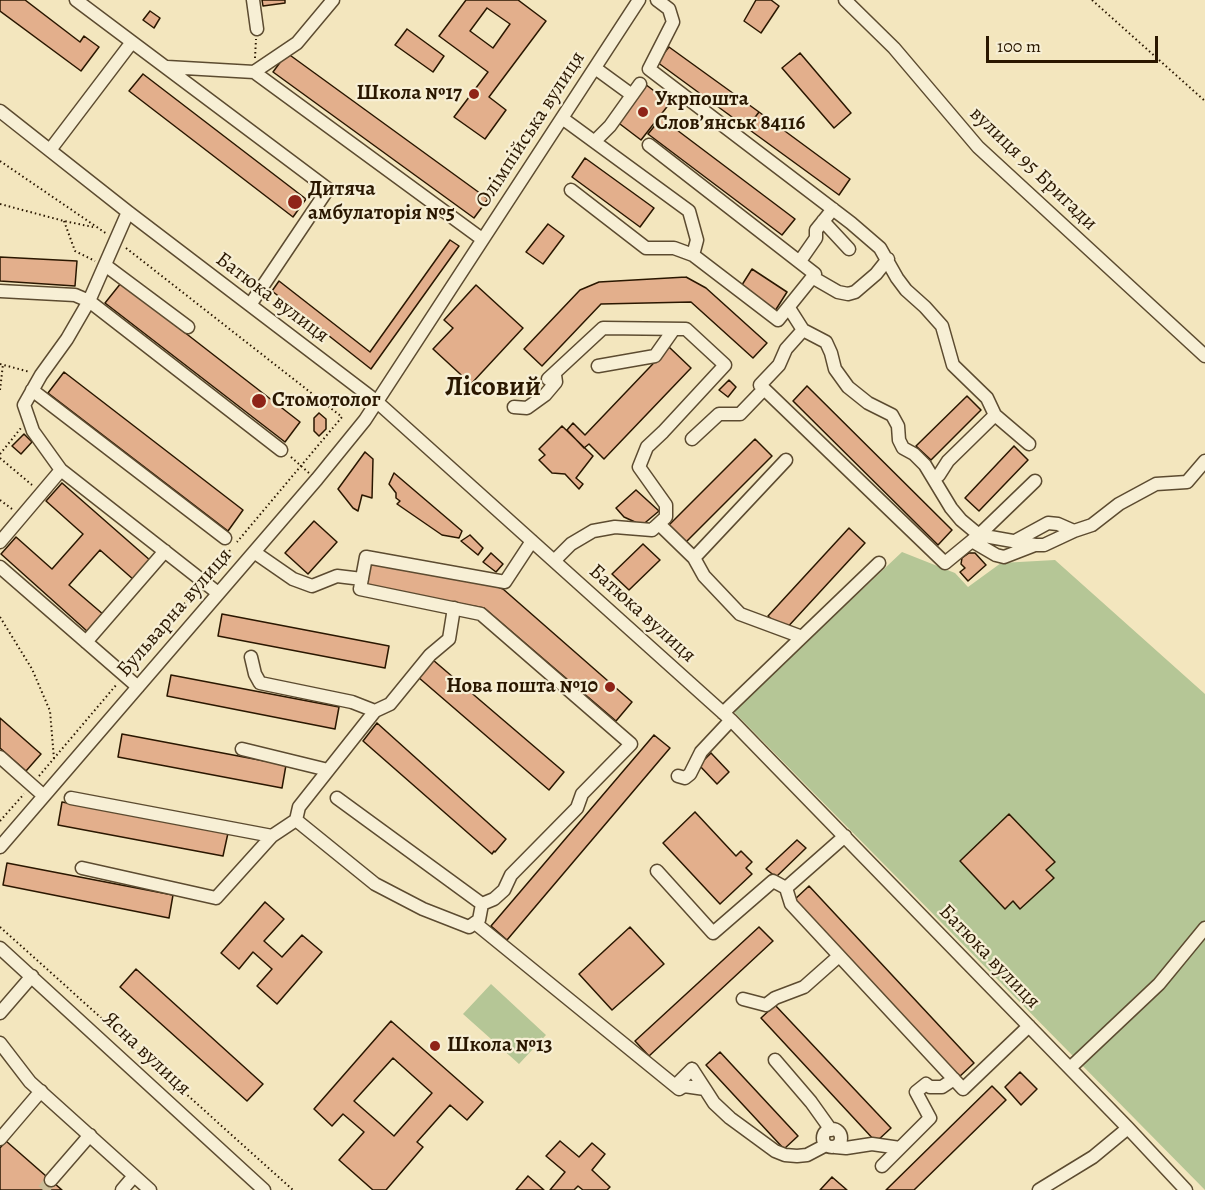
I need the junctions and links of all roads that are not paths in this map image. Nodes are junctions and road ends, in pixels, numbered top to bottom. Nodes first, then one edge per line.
1 (76, 0) edge
2 (253, 0) edge
3 (333, 0) edge
4 (639, 0) edge
5 (657, 0) edge
6 (845, 0) edge
7 (257, 29) road end
8 (132, 42) junction
9 (166, 67) junction
10 (595, 68) junction
11 (254, 72) junction
12 (640, 84) dead end
13 (632, 95) junction
14 (0, 111) edge
15 (562, 118) junction
16 (595, 141) junction
17 (650, 145) dead end
18 (50, 150) junction
19 (571, 190) dead end
20 (833, 209) junction
21 (128, 212) junction
22 (823, 221) junction
23 (482, 239) junction
24 (849, 249) dead end
25 (693, 255) junction
26 (888, 259) junction
27 (800, 261) junction
28 (105, 265) junction
29 (812, 277) junction
30 (0, 291) edge
31 (89, 301) junction
32 (250, 305) junction
33 (789, 308) junction
34 (188, 327) dead end
35 (674, 328) junction
36 (803, 330) junction
37 (1205, 356) edge
38 (598, 366) dead end
39 (764, 389) junction
40 (33, 390) junction
41 (376, 401) junction
42 (514, 407) dead end
43 (995, 414) junction
44 (692, 439) dead end
45 (1029, 444) dead end
46 (281, 450) road end
47 (786, 460) dead end
48 (1203, 468) edge
49 (62, 470) junction
50 (934, 479) junction
51 (1035, 482) dead end
52 (659, 524) junction
53 (1074, 531) junction
54 (225, 538) dead end
55 (976, 538) junction
56 (532, 541) junction
57 (1015, 541) junction
58 (0, 542) edge
59 (1035, 545) junction
60 (165, 551) junction
61 (254, 552) junction
62 (693, 558) junction
63 (554, 561) junction
64 (879, 563) dead end
65 (0, 567) edge
66 (362, 579) junction
67 (218, 593) junction
68 (454, 608) junction
69 (802, 637) junction
70 (86, 642) junction
71 (251, 657) dead end
72 (138, 687) junction
73 (375, 711) junction
74 (727, 716) junction
75 (242, 749) dead end
76 (0, 757) edge
77 (328, 770) junction
78 (678, 776) dead end
79 (44, 796) junction
80 (70, 798) dead end
81 (337, 798) dead end
82 (296, 820) junction
83 (272, 836) junction
84 (844, 836) junction
85 (0, 847) edge
86 (82, 868) dead end
87 (657, 871) dead end
88 (786, 888) junction
89 (482, 904) junction
90 (476, 922) junction
91 (1205, 928) edge
92 (0, 948) edge
93 (839, 956) junction
94 (32, 976) junction
95 (743, 999) dead end
96 (0, 1013) edge
97 (1029, 1026) junction
98 (0, 1043) edge
99 (775, 1060) dead end
100 (1070, 1068) junction
101 (954, 1079) junction
102 (679, 1089) junction
103 (705, 1089) junction
104 (41, 1091) junction
105 (1128, 1128) junction
106 (90, 1135) junction
107 (0, 1139) edge
108 (830, 1146) junction
109 (900, 1148) junction
110 (882, 1166) dead end
111 (134, 1176) junction
112 (51, 1180) tunnel mouth
113 (122, 1190) edge
114 (150, 1190) edge
115 (264, 1190) edge
116 (1039, 1190) edge
117 (1186, 1190) edge

1 - 8 street
2 - 7 street
3 - 11 street
4 - 10 street, Олімпійська вулиця
5 - 20 street
6 - 37 street, вулиця 95 Бригади
8 - 9 street
8 - 18 street
9 - 11 street
9 - 32 street
10 - 13 street
10 - 15 street, Олімпійська вулиця
11 - 23 street
12 - 13 street
13 - 16 street
14 - 18 street, Батюка вулиця
15 - 16 street
15 - 23 street, Олімпійська вулиця
16 - 25 street
17 - 27 street
18 - 21 street, Батюка вулиця
19 - 25 street
20 - 22 street
20 - 26 street
21 - 28 street
21 - 32 street, Батюка вулиця
22 - 24 street
22 - 27 street
23 - 41 street, Олімпійська вулиця
25 - 33 street
26 - 29 street
26 - 43 street
27 - 29 street
28 - 31 street
28 - 34 street
29 - 33 street
30 - 31 street
31 - 40 street
31 - 46 street
32 - 41 street, Батюка вулиця
33 - 36 street
35 - 38 street
35 - 42 street
35 - 52 street
36 - 39 street
36 - 50 street
39 - 44 street
39 - 55 street
40 - 49 street
40 - 54 street
41 - 56 street, Батюка вулиця
41 - 61 street, Бульварна вулиця
43 - 45 street
43 - 50 street
47 - 62 street
48 - 53 street
49 - 58 street
49 - 60 street
50 - 55 street
51 - 55 street
52 - 62 street
52 - 63 street
53 - 57 street
53 - 59 street
55 - 57 street
55 - 59 street
56 - 63 street, Батюка вулиця
56 - 66 street
57 - 59 street
60 - 67 street
60 - 70 street
61 - 66 street
61 - 67 street, Бульварна вулиця
62 - 69 street
63 - 74 street, Батюка вулиця
64 - 69 street
65 - 70 street
66 - 68 street
67 - 72 street, Бульварна вулиця
68 - 73 street
68 - 89 street
69 - 74 street
70 - 72 street
71 - 73 street
72 - 79 street, Бульварна вулиця
73 - 77 street
74 - 78 street
74 - 84 street, Батюка вулиця
75 - 77 street
76 - 79 street
77 - 82 street
79 - 85 street, Бульварна вулиця
80 - 83 street
81 - 89 street
82 - 83 street
82 - 90 street
83 - 86 street
84 - 88 street
84 - 97 street, Батюка вулиця
87 - 88 street
88 - 93 street
89 - 90 street
90 - 102 street
91 - 100 street
92 - 94 street, Ясна вулиця
93 - 95 street
93 - 101 street
94 - 96 street
94 - 115 street, Ясна вулиця
97 - 100 street, Батюка вулиця
97 - 101 street
98 - 104 street
99 - 108 street
100 - 105 street, Батюка вулиця
101 - 109 street
102 - 103 street
102 - 103 street
103 - 108 street
104 - 106 street
104 - 107 street
105 - 116 street
105 - 117 street, Батюка вулиця
106 - 111 street
106 - 112 street
108 - 109 street
109 - 110 street
111 - 113 street
111 - 114 street

